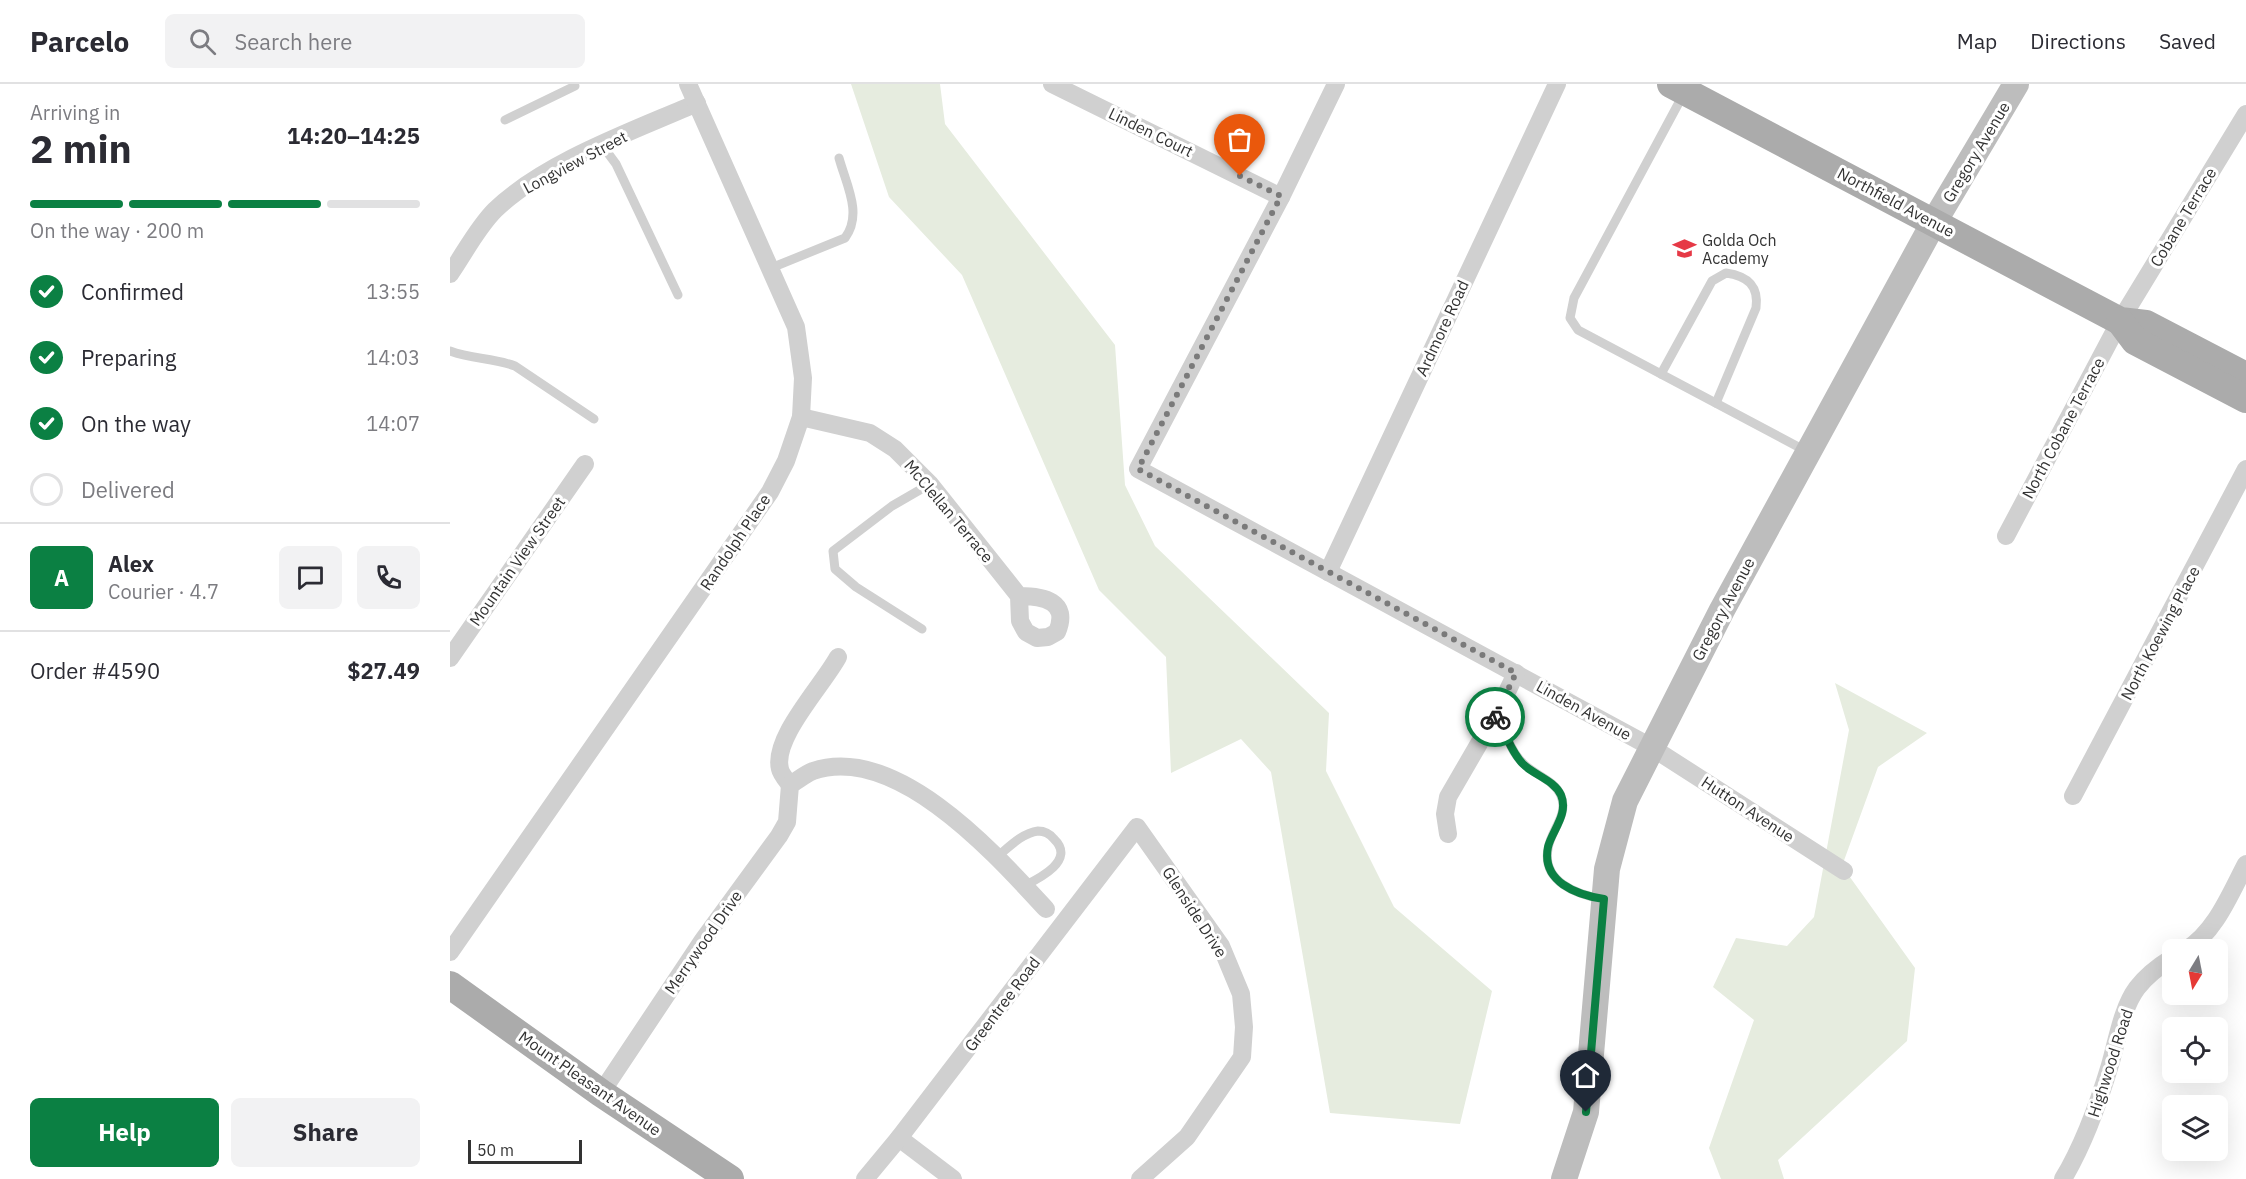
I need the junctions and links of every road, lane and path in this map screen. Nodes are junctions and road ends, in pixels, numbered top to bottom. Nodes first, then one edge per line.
1 (688, 84) edge
2 (1052, 84) edge
3 (1336, 84) edge
4 (1557, 84) edge
5 (2016, 84) edge
6 (575, 86) dead end
7 (1678, 88) edge
8 (697, 103) junction
9 (2246, 114) edge
10 (505, 120) dead end
11 (602, 145) junction
12 (839, 158) dead end
13 (1281, 196) junction
14 (1934, 222) junction
15 (771, 268) junction
16 (450, 274) edge
17 (678, 295) dead end
18 (2120, 321) junction
19 (450, 351) edge
20 (1661, 374) junction
21 (2246, 376) edge
22 (2246, 399) edge
23 (1716, 403) junction
24 (801, 417) junction
25 (594, 419) dead end
26 (1808, 452) junction
27 (585, 464) dead end
28 (2246, 469) edge
29 (930, 484) junction
30 (2006, 536) dead end
31 (1328, 572) junction
32 (1019, 596) dead end
33 (922, 629) dead end
34 (838, 657) dead end
35 (450, 658) edge
36 (1516, 673) junction
37 (1494, 716) junction
38 (1651, 747) junction
39 (790, 785) junction
40 (2073, 796) dead end
41 (1137, 827) joint
42 (1448, 834) dead end
43 (998, 857) junction
44 (2246, 864) edge
45 (1844, 871) dead end
46 (1024, 886) junction
47 (1604, 899) junction
48 (1046, 909) dead end
49 (2200, 939) edge
50 (450, 952) edge
51 (2162, 964) edge
52 (450, 985) edge
53 (601, 1093) junction
54 (900, 1138) junction
55 (730, 1179) edge
56 (865, 1179) edge
57 (953, 1179) edge
58 (1140, 1179) edge
59 (1564, 1179) edge
60 (2063, 1179) edge

1 - 8 street, Randolph Place
2 - 13 street, Linden Court
3 - 13 street, Linden Avenue
4 - 31 street, Ardmore Road
5 - 14 main road, Gregory Avenue
6 - 10 lane
7 - 14 main road, Northfield Avenue
7 - 20 lane
8 - 11 street, Longview Street
8 - 15 street, Randolph Place
9 - 18 street, Cobane Terrace
11 - 16 street, Longview Street
11 - 17 lane
12 - 15 lane
13 - 31 street, Linden Avenue
14 - 18 main road, Northfield Avenue
14 - 26 main road, Gregory Avenue
15 - 24 street, Randolph Place
18 - 21 main road, Northfield Avenue
18 - 22 main road, Northfield Avenue
18 - 30 street, North Cobane Terrace
19 - 25 lane
20 - 23 lane
20 - 23 lane
23 - 26 lane
24 - 29 street, McClellan Terrace
24 - 50 street, Randolph Place
26 - 38 main road, Gregory Avenue
27 - 35 street, Mountain View Street
28 - 40 street, North Koewing Place
29 - 32 street, McClellan Terrace
29 - 33 lane
31 - 36 street, Linden Avenue
34 - 39 street, Merrywood Drive
36 - 37 street
36 - 38 street, Linden Avenue
37 - 42 street
37 - 47 lane
38 - 45 street, Hutton Avenue
38 - 47 main road, Gregory Avenue
39 - 43 street
39 - 53 street, Merrywood Drive
41 - 54 street, Greentree Road
41 - 58 street, Glenside Drive
43 - 46 street
43 - 46 lane
44 - 49 street
46 - 48 street
47 - 59 main road, Gregory Avenue
51 - 60 street, Highwood Road
52 - 53 main road, Mount Pleasant Avenue
53 - 55 main road, Mount Pleasant Avenue
54 - 56 street, Greentree Road
54 - 57 street

